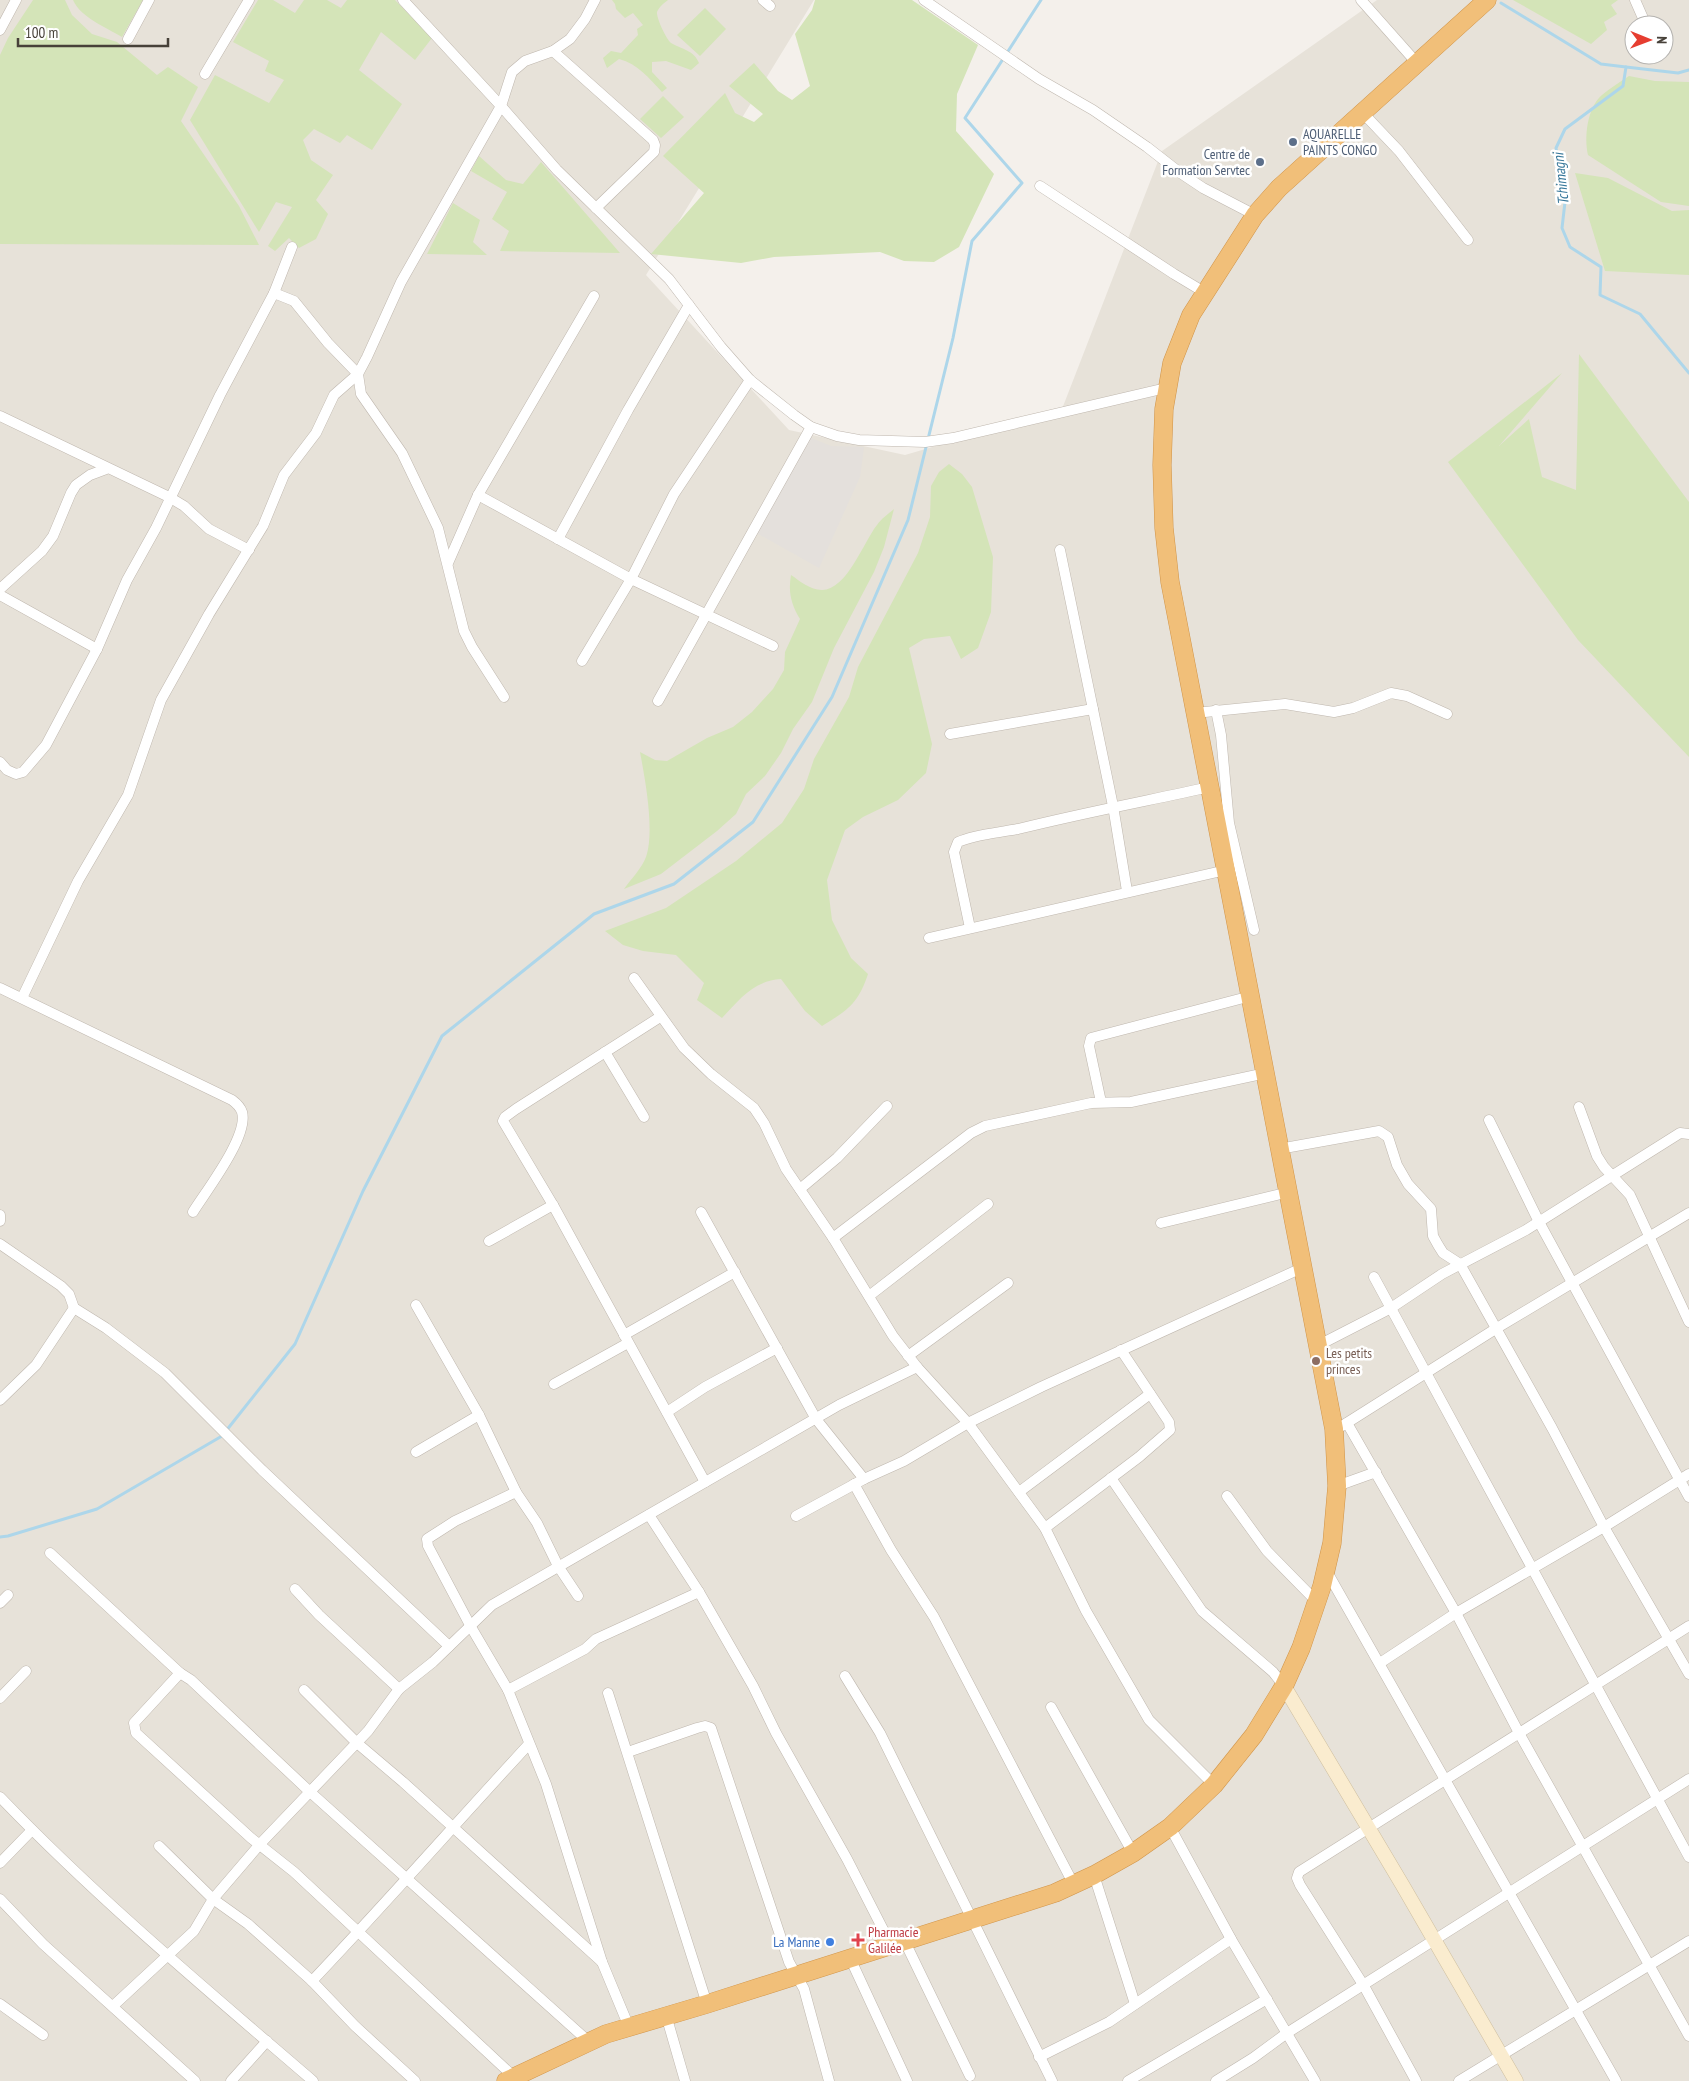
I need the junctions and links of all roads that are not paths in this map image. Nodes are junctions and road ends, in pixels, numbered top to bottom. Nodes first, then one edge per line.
1 (16, 0) edge
2 (150, 0) edge
3 (248, 0) edge
4 (403, 0) edge
5 (594, 0) edge
6 (924, 0) edge
7 (1361, 0) edge
8 (1487, 0) edge
9 (1635, 0) edge
10 (1642, 15) edge
11 (0, 30) edge
12 (128, 39) dead end
13 (553, 50) junction
14 (1416, 62) junction
15 (205, 74) dead end
16 (501, 106) junction
17 (1362, 112) junction
18 (1040, 186) dead end
19 (596, 208) junction
20 (1255, 215) junction
21 (1468, 240) dead end
22 (292, 247) dead end
23 (1204, 292) junction
24 (274, 293) junction
25 (594, 296) dead end
26 (689, 305) junction
27 (358, 374) junction
28 (750, 380) junction
29 (1166, 388) junction
30 (0, 416) edge
31 (811, 427) junction
32 (106, 469) junction
33 (478, 494) junction
34 (169, 497) junction
35 (558, 539) junction
36 (249, 550) junction
37 (1060, 550) dead end
38 (448, 563) junction
39 (631, 579) junction
40 (0, 589) edge
41 (0, 595) edge
42 (706, 614) junction
43 (773, 646) dead end
44 (97, 649) junction
45 (582, 661) dead end
46 (504, 697) dead end
47 (658, 701) dead end
48 (1093, 708) junction
49 (1216, 710) junction
50 (1195, 713) junction
51 (1447, 714) dead end
52 (950, 734) dead end
53 (0, 762) edge
54 (1210, 787) junction
55 (1113, 806) junction
56 (1226, 870) junction
57 (1127, 891) junction
58 (970, 928) junction
59 (1254, 930) dead end
60 (929, 938) dead end
61 (634, 978) dead end
62 (0, 988) edge
63 (1251, 996) junction
64 (22, 998) junction
65 (660, 1017) junction
66 (605, 1052) junction
67 (1266, 1073) junction
68 (1102, 1102) junction
69 (887, 1106) dead end
70 (1579, 1107) dead end
71 (644, 1117) dead end
72 (1489, 1120) dead end
73 (1689, 1134) edge
74 (1279, 1149) junction
75 (1615, 1176) junction
76 (800, 1189) junction
77 (1289, 1192) junction
78 (988, 1204) dead end
79 (553, 1205) junction
80 (192, 1212) dead end
81 (700, 1212) dead end
82 (1689, 1213) edge
83 (0, 1215) edge
84 (0, 1221) edge
85 (1539, 1222) junction
86 (1160, 1223) dead end
87 (1648, 1237) junction
88 (833, 1238) junction
89 (489, 1241) dead end
90 (0, 1244) edge
91 (1460, 1264) junction
92 (1304, 1267) junction
93 (735, 1272) junction
94 (1374, 1277) dead end
95 (1573, 1282) junction
96 (1008, 1283) dead end
97 (869, 1296) junction
98 (416, 1305) dead end
99 (74, 1308) junction
100 (1391, 1308) junction
101 (1689, 1322) edge
102 (1496, 1328) junction
103 (626, 1339) junction
104 (1319, 1345) junction
105 (777, 1348) junction
106 (1121, 1350) junction
107 (908, 1356) junction
108 (917, 1367) junction
109 (1426, 1374) junction
110 (554, 1384) dead end
111 (1150, 1394) junction
112 (0, 1400) edge
113 (667, 1412) junction
114 (479, 1415) junction
115 (816, 1419) junction
116 (968, 1423) junction
117 (1341, 1426) junction
118 (416, 1452) dead end
119 (1376, 1472) junction
120 (1689, 1474) edge
121 (1110, 1478) junction
122 (864, 1479) junction
123 (1680, 1480) junction
124 (705, 1482) junction
125 (854, 1484) junction
126 (1337, 1486) junction
127 (516, 1492) junction
128 (1019, 1492) junction
129 (1227, 1496) dead end
130 (1689, 1497) edge
131 (649, 1516) junction
132 (796, 1516) dead end
133 (1604, 1527) junction
134 (1045, 1528) junction
135 (50, 1553) dead end
136 (558, 1566) junction
137 (1533, 1569) junction
138 (1326, 1570) junction
139 (295, 1588) dead end
140 (698, 1592) junction
141 (8, 1595) dead end
142 (578, 1596) dead end
143 (1317, 1602) junction
144 (0, 1603) edge
145 (1456, 1613) junction
146 (1689, 1626) edge
147 (471, 1627) junction
148 (1668, 1638) junction
149 (449, 1646) junction
150 (1380, 1662) junction
151 (26, 1671) dead end
152 (180, 1673) junction
153 (1689, 1674) edge
154 (845, 1676) dead end
155 (1595, 1685) junction
156 (1284, 1686) junction
157 (399, 1689) junction
158 (304, 1690) dead end
159 (508, 1690) junction
160 (608, 1693) dead end
161 (0, 1698) edge
162 (1051, 1707) dead end
163 (1519, 1733) junction
164 (357, 1744) junction
165 (528, 1744) junction
166 (628, 1752) junction
167 (1444, 1779) junction
168 (1689, 1779) edge
169 (1214, 1785) junction
170 (309, 1792) junction
171 (0, 1797) edge
172 (1656, 1800) junction
173 (452, 1826) junction
174 (1170, 1827) junction
175 (1367, 1828) junction
176 (32, 1830) junction
177 (260, 1844) junction
178 (1583, 1845) junction
179 (159, 1846) dead end
180 (1133, 1853) junction
181 (1689, 1856) edge
182 (0, 1863) edge
183 (1094, 1875) junction
184 (407, 1880) junction
185 (1074, 1885) junction
186 (1508, 1892) junction
187 (0, 1899) edge
188 (214, 1899) junction
189 (971, 1920) junction
190 (358, 1932) junction
191 (1230, 1939) junction
192 (1435, 1941) junction
193 (1689, 1941) edge
194 (898, 1944) junction
195 (166, 1956) junction
196 (850, 1958) junction
197 (602, 1962) junction
198 (1650, 1964) junction
199 (796, 1975) junction
200 (312, 1981) junction
201 (1364, 1986) junction
202 (1267, 1999) junction
203 (0, 2004) edge
204 (707, 2004) junction
205 (1135, 2004) junction
206 (113, 2006) junction
207 (1577, 2011) junction
208 (666, 2015) junction
209 (629, 2026) junction
210 (1287, 2033) junction
211 (43, 2035) dead end
212 (1689, 2036) edge
213 (266, 2041) junction
214 (588, 2042) junction
215 (1501, 2055) junction
216 (1039, 2057) junction
217 (970, 2076) dead end
218 (510, 2079) edge
219 (196, 2081) edge
220 (231, 2081) edge
221 (313, 2081) edge
222 (416, 2081) edge
223 (685, 2081) edge
224 (830, 2081) edge
225 (906, 2081) edge
226 (1052, 2081) edge
227 (1128, 2081) edge
228 (1216, 2081) edge
229 (1315, 2081) edge
230 (1416, 2081) edge
231 (1459, 2081) edge
232 (1516, 2081) edge
233 (1616, 2081) edge

1 - 11 street
2 - 12 street
3 - 15 street
4 - 16 street
5 - 13 street
6 - 20 street
7 - 14 street
8 - 14 highway
9 - 10 street
13 - 16 street
13 - 19 street
14 - 17 highway
16 - 19 street
16 - 27 street
17 - 20 highway
17 - 21 street
18 - 23 street
19 - 26 street
20 - 23 highway
22 - 24 street
23 - 29 highway
24 - 27 street
24 - 34 street
25 - 33 street
26 - 28 street
26 - 35 street
27 - 36 street
27 - 38 street
28 - 31 street
28 - 39 street
29 - 31 street
29 - 50 highway
30 - 32 street
31 - 42 street
32 - 34 street
32 - 40 street
33 - 35 street
33 - 38 street
34 - 36 street
34 - 44 street
35 - 39 street
36 - 64 street
37 - 48 street
38 - 46 street
39 - 42 street
39 - 45 street
41 - 44 street
42 - 43 street
42 - 47 street
44 - 53 street
48 - 52 street
48 - 55 street
49 - 50 street
49 - 51 street
49 - 59 street
50 - 54 highway
54 - 55 street
54 - 56 highway
55 - 57 street
55 - 58 street
56 - 57 street
56 - 63 highway
57 - 58 street
58 - 60 street
61 - 65 street
62 - 64 street
63 - 67 highway
63 - 68 street
64 - 80 street
65 - 66 street
65 - 76 street
66 - 71 street
66 - 79 street
67 - 68 street
67 - 74 highway
68 - 88 street
69 - 76 street
70 - 75 street
72 - 85 street
73 - 75 street
74 - 77 highway
74 - 91 street
75 - 85 street
75 - 87 street
76 - 88 street
77 - 86 street
77 - 92 highway
78 - 97 street
79 - 89 street
79 - 103 street
81 - 93 street
82 - 87 street
83 - 84 street
85 - 91 street
85 - 95 street
87 - 95 street
87 - 101 street
88 - 97 street
90 - 99 street
91 - 100 street
91 - 102 street
92 - 104 highway
92 - 106 street
93 - 103 street
93 - 105 street
94 - 100 street
95 - 102 street
95 - 123 street
96 - 107 street
97 - 107 street
98 - 114 street
99 - 112 street
99 - 149 street
100 - 104 street
100 - 109 street
102 - 109 street
102 - 133 street
103 - 110 street
103 - 113 street
104 - 117 highway
105 - 113 street
105 - 115 street
106 - 111 street
106 - 116 street
107 - 108 street
108 - 115 street
108 - 116 street
109 - 117 street
109 - 137 street
111 - 121 street
111 - 128 street
113 - 124 street
114 - 118 street
114 - 127 street
115 - 122 street
115 - 124 street
116 - 122 street
116 - 128 street
117 - 119 street
117 - 126 highway
119 - 126 street
119 - 145 street
120 - 123 street
121 - 134 street
121 - 156 street
122 - 125 street
123 - 130 street
123 - 133 street
124 - 131 street
125 - 132 street
125 - 185 street
126 - 138 highway
127 - 136 street
127 - 147 street
128 - 134 street
129 - 143 street
131 - 136 street
131 - 140 street
133 - 137 street
133 - 148 street
134 - 169 street
135 - 152 street
136 - 142 street
136 - 147 street
137 - 145 street
137 - 155 street
138 - 143 highway
138 - 150 street
139 - 157 street
140 - 159 street
140 - 194 street
141 - 144 street
143 - 156 highway
145 - 150 street
145 - 163 street
146 - 148 street
147 - 149 street
147 - 159 street
148 - 153 street
148 - 155 street
149 - 157 street
150 - 167 street
151 - 161 street
152 - 170 street
152 - 177 street
154 - 189 street
155 - 163 street
155 - 172 street
156 - 169 highway
156 - 175 street
157 - 164 street
158 - 164 street
159 - 165 street
160 - 166 street
162 - 180 street
163 - 167 street
163 - 178 street
164 - 170 street
164 - 173 street
165 - 173 street
165 - 197 street
166 - 199 street
166 - 204 street
167 - 175 street
167 - 186 street
168 - 172 street
169 - 174 highway
170 - 177 street
170 - 184 street
171 - 176 street
172 - 178 street
172 - 181 street
173 - 184 street
173 - 197 street
174 - 180 highway
174 - 191 street
175 - 192 street
175 - 201 street
176 - 182 street
176 - 195 street
177 - 188 street
177 - 190 street
178 - 186 street
178 - 198 street
179 - 188 street
180 - 183 highway
183 - 185 highway
183 - 205 street
184 - 190 street
184 - 214 street
185 - 189 highway
186 - 192 street
186 - 207 street
187 - 206 street
188 - 195 street
188 - 200 street
189 - 194 highway
189 - 216 street
190 - 200 street
190 - 218 street
191 - 202 street
191 - 205 street
192 - 201 street
192 - 215 street
193 - 198 street
194 - 196 highway
194 - 217 street
195 - 206 street
195 - 213 street
196 - 199 highway
196 - 225 street
197 - 209 street
198 - 207 street
198 - 212 street
199 - 204 highway
199 - 224 street
200 - 222 street
201 - 210 street
201 - 230 street
202 - 210 street
202 - 227 street
203 - 211 street
204 - 208 highway
205 - 216 street
206 - 219 street
207 - 215 street
207 - 233 street
208 - 209 highway
208 - 223 street
209 - 214 highway
210 - 228 street
210 - 229 street
213 - 220 street
213 - 221 street
214 - 218 highway
215 - 231 street
215 - 232 street
216 - 226 street

